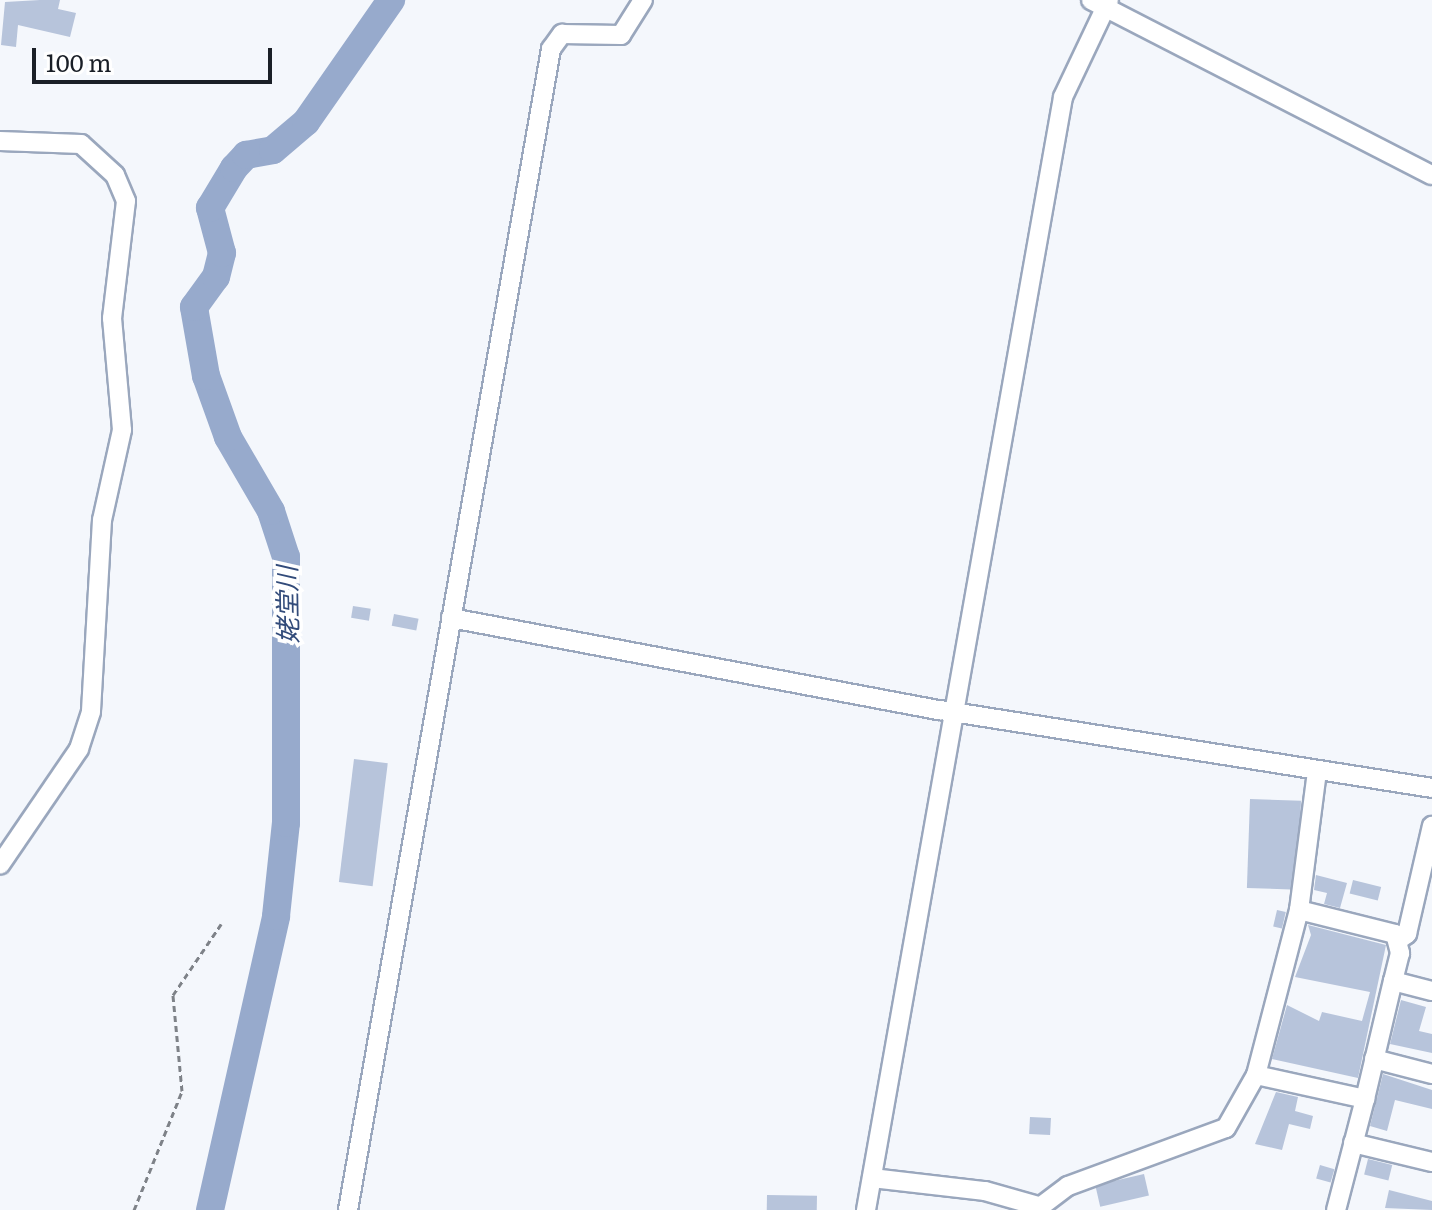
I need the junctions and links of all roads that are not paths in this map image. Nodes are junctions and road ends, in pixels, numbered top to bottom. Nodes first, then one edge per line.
1 (643, 0) edge
2 (1101, 2) edge
3 (0, 141) edge
4 (1432, 175) edge
5 (451, 618) junction
6 (954, 709) junction
7 (1317, 771) junction
8 (1432, 788) edge
9 (1432, 826) edge
10 (0, 865) edge
11 (1299, 910) junction
12 (1400, 939) junction
13 (1393, 981) junction
14 (1432, 991) edge
15 (1374, 1059) junction
16 (1432, 1074) edge
17 (1256, 1075) junction
18 (1365, 1099) junction
19 (1353, 1143) junction
20 (1432, 1162) edge
21 (872, 1178) junction
22 (1037, 1208) edge
23 (348, 1210) edge
24 (866, 1210) edge
25 (1336, 1210) edge

1 - 5 street
2 - 4 street
2 - 6 street
3 - 10 street
5 - 6 street
5 - 23 street
6 - 7 street
6 - 21 street
7 - 8 street
7 - 11 street
9 - 12 street
11 - 12 street
11 - 17 street
12 - 13 street
13 - 14 street
13 - 15 street
15 - 16 street
15 - 18 street
17 - 18 street
17 - 22 street
18 - 19 street
19 - 20 street
19 - 25 street
21 - 22 street
21 - 24 street

